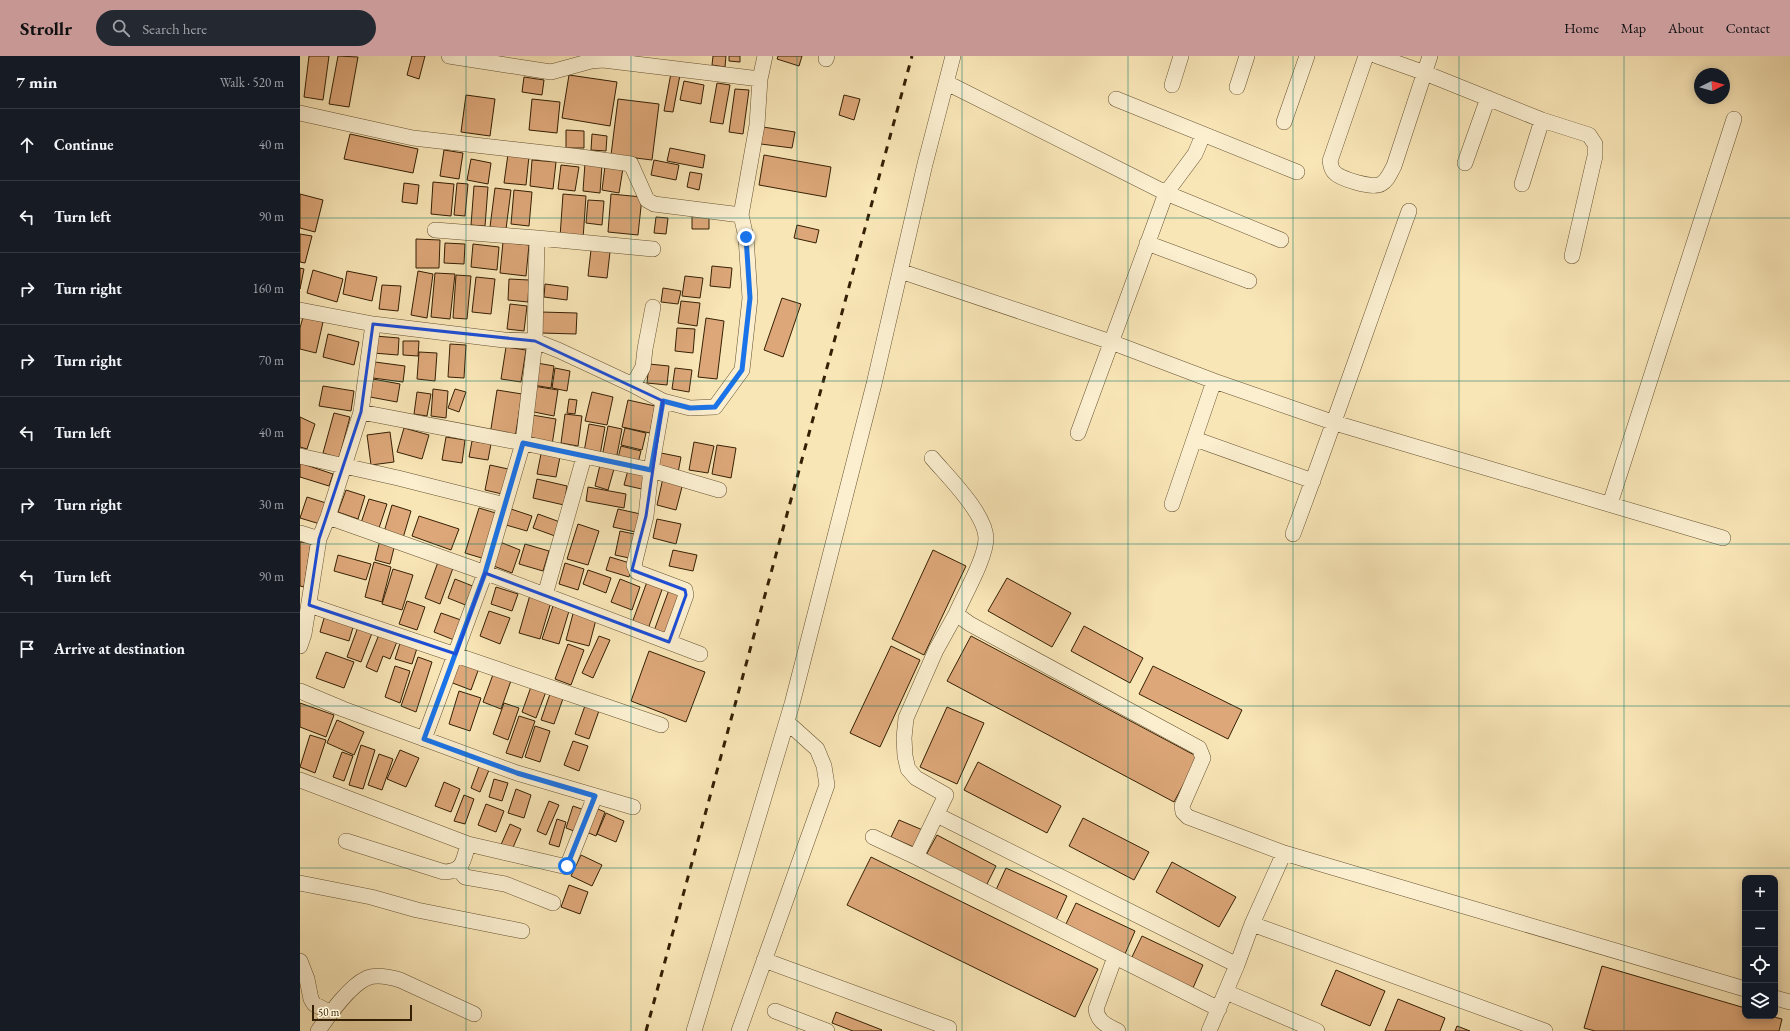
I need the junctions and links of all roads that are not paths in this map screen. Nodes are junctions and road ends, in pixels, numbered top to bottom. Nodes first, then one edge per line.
1 (449, 56) edge
2 (765, 56) edge
3 (953, 56) edge
4 (1181, 56) edge
5 (1247, 56) edge
6 (1307, 56) edge
7 (1366, 56) edge
8 (1377, 56) edge
9 (1430, 56) edge
10 (1425, 73) junction
11 (760, 80) junction
12 (947, 83) junction
13 (1172, 84) dead end
14 (1237, 87) dead end
15 (1488, 98) junction
16 (1116, 99) dead end
17 (300, 113) edge
18 (1734, 119) dead end
19 (1542, 120) junction
20 (1284, 122) dead end
21 (1203, 135) junction
22 (1465, 163) dead end
23 (1297, 172) dead end
24 (1522, 184) dead end
25 (1166, 193) junction
26 (1409, 211) dead end
27 (741, 215) junction
28 (435, 230) dead end
29 (537, 238) junction
30 (1281, 240) dead end
31 (1148, 243) junction
32 (653, 249) dead end
33 (1572, 256) dead end
34 (900, 271) junction
35 (1249, 281) dead end
36 (653, 307) dead end
37 (300, 310) edge
38 (373, 324) junction
39 (535, 341) junction
40 (1111, 342) junction
41 (1214, 381) junction
42 (633, 385) junction
43 (663, 401) junction
44 (361, 412) junction
45 (1335, 423) junction
46 (1078, 433) dead end
47 (1195, 439) junction
48 (523, 443) junction
49 (300, 456) edge
50 (584, 457) junction
51 (932, 458) dead end
52 (343, 466) junction
53 (651, 470) junction
54 (1313, 482) junction
55 (719, 490) dead end
56 (1172, 504) dead end
57 (1610, 504) junction
58 (505, 505) junction
59 (328, 517) junction
60 (300, 533) edge
61 (1293, 534) dead end
62 (1723, 538) dead end
63 (319, 539) junction
64 (485, 573) junction
65 (545, 595) junction
66 (306, 598) edge
67 (956, 614) junction
68 (669, 642) junction
69 (300, 646) edge
70 (456, 654) junction
71 (700, 654) dead end
72 (300, 691) edge
73 (787, 722) junction
74 (661, 725) dead end
75 (424, 739) junction
76 (300, 780) edge
77 (595, 796) junction
78 (633, 807) dead end
79 (937, 815) junction
80 (873, 837) dead end
81 (346, 840) dead end
82 (468, 844) junction
83 (1284, 853) junction
84 (916, 857) junction
85 (458, 869) junction
86 (300, 883) edge
87 (553, 903) dead end
88 (1252, 924) junction
89 (522, 931) dead end
90 (1115, 957) junction
91 (764, 960) junction
92 (300, 961) edge
93 (1237, 965) junction
94 (1742, 988) edge
95 (1226, 992) junction
96 (1778, 999) edge
97 (1790, 1002) edge
98 (1219, 1009) junction
99 (775, 1010) dead end
100 (331, 1013) junction
101 (474, 1014) dead end
102 (950, 1028) dead end
103 (318, 1031) edge
104 (694, 1031) edge
105 (738, 1031) edge
106 (827, 1031) edge
107 (1118, 1031) edge
108 (1209, 1031) edge
109 (1317, 1031) edge
110 (1545, 1031) edge

1 - 11 street
2 - 11 street
3 - 12 street
4 - 13 street
5 - 14 street
6 - 20 street
7 - 10 street
8 - 10 street
9 - 10 street
10 - 15 street
11 - 27 street
12 - 25 street
12 - 34 street
15 - 19 street
15 - 22 street
16 - 21 street
17 - 27 street
18 - 57 street
19 - 24 street
19 - 33 street
21 - 23 street
21 - 25 street
25 - 30 street
25 - 31 street
26 - 45 street
27 - 43 street
28 - 29 street
29 - 32 street
29 - 39 street
31 - 35 street
31 - 40 street
34 - 40 street
34 - 73 street
36 - 42 street
37 - 38 street
38 - 39 street
38 - 44 street
39 - 42 street
39 - 48 street
40 - 41 street
40 - 46 street
41 - 45 street
41 - 47 street
42 - 43 street
43 - 53 street
44 - 48 street
44 - 52 street
45 - 54 street
45 - 57 street
47 - 54 street
47 - 56 street
48 - 50 street
48 - 58 street
49 - 52 street
50 - 53 street
50 - 65 street
51 - 67 street
52 - 58 street
52 - 59 street
53 - 55 street
53 - 68 street
54 - 61 street
57 - 62 street
58 - 64 street
59 - 63 street
59 - 64 street
60 - 63 street
63 - 66 street
64 - 65 street
64 - 70 street
65 - 68 street
66 - 69 street
66 - 70 street
67 - 79 street
67 - 83 street
68 - 71 street
70 - 74 street
70 - 75 street
72 - 75 street
73 - 91 street
73 - 104 street
75 - 77 street
76 - 82 street
77 - 78 street
77 - 82 street
79 - 84 street
79 - 93 street
80 - 84 street
81 - 85 street
82 - 85 street
83 - 88 street
83 - 94 street
84 - 90 street
85 - 87 street
86 - 89 street
88 - 93 street
88 - 110 street
90 - 98 street
90 - 107 street
91 - 102 street
91 - 105 street
92 - 100 street
93 - 95 street
95 - 98 street
95 - 109 street
96 - 97 street
98 - 108 street
99 - 106 street
100 - 101 street
100 - 103 street

